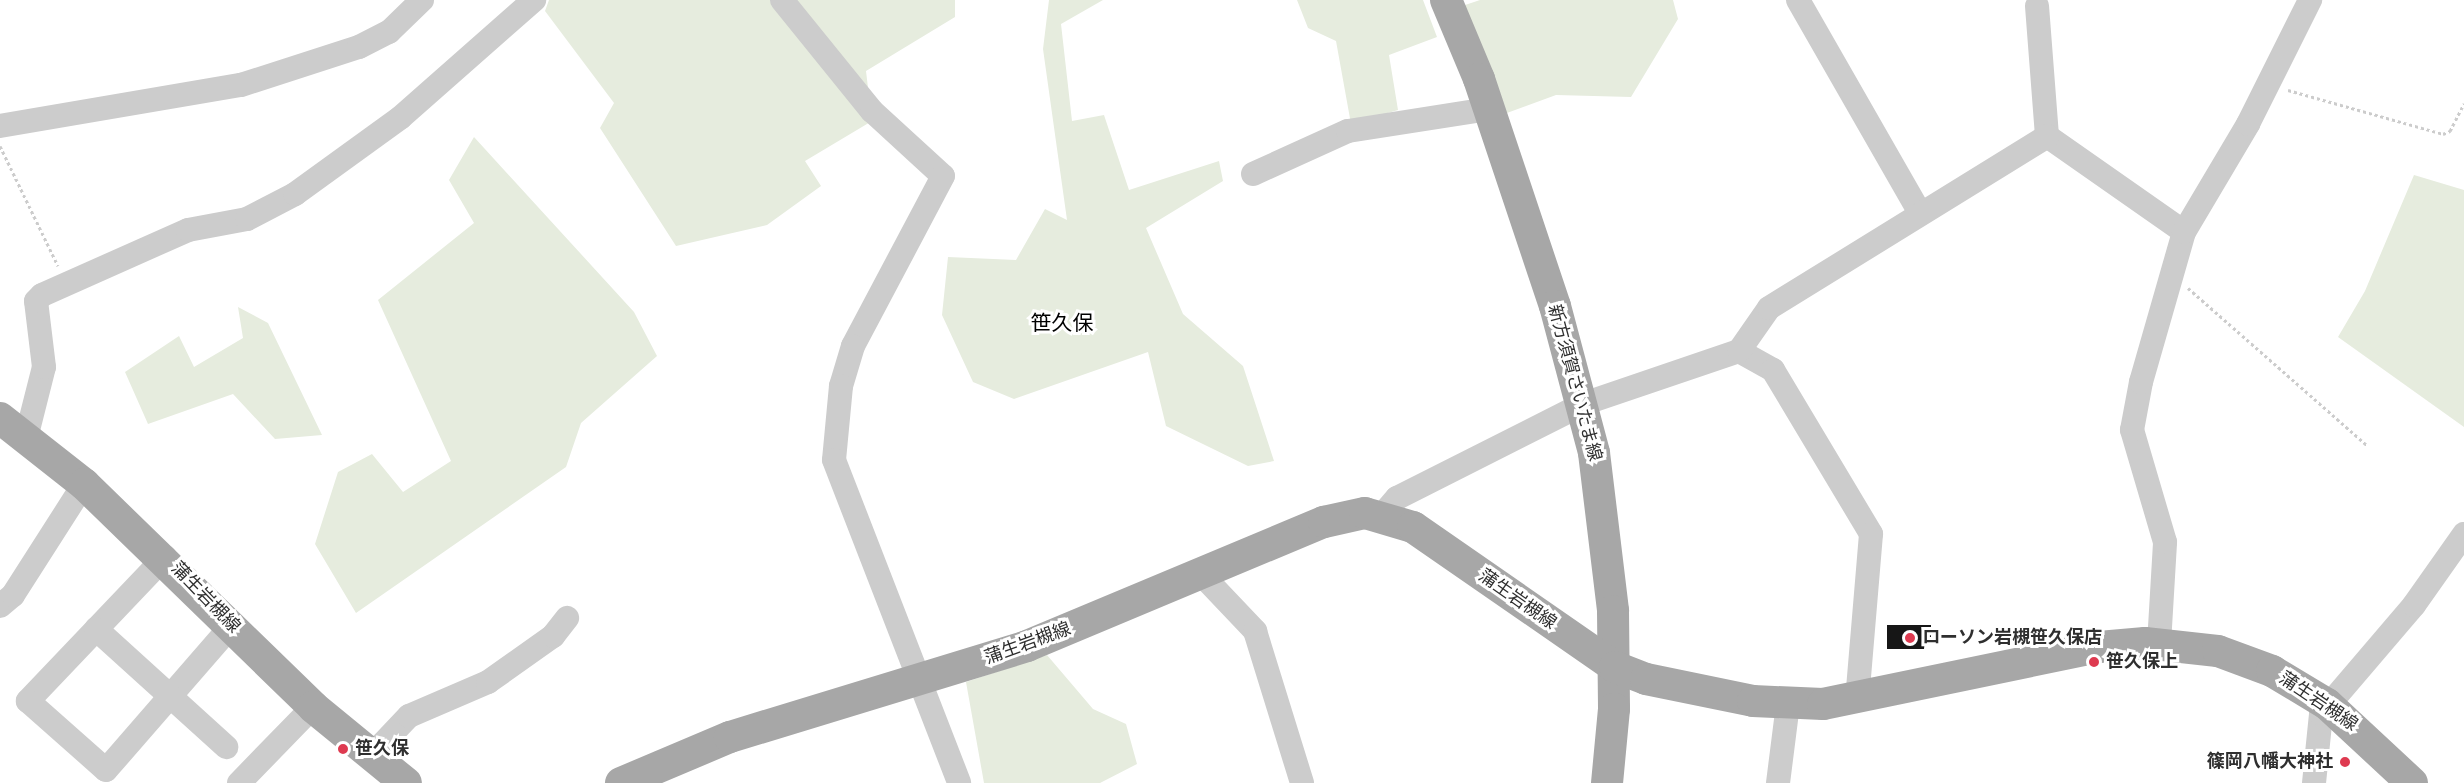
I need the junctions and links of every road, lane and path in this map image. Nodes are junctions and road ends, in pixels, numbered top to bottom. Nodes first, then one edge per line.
1 (422, 0) edge
2 (534, 0) edge
3 (782, 0) edge
4 (1446, 0) edge
5 (1798, 0) edge
6 (2310, 0) edge
7 (2037, 6) dead end
8 (2269, 84) junction
9 (2464, 103) edge
10 (1489, 109) junction
11 (0, 126) edge
12 (2047, 136) junction
13 (0, 146) edge
14 (1253, 174) dead end
15 (1919, 211) junction
16 (2184, 232) junction
17 (2169, 271) junction
18 (68, 284) junction
19 (1739, 351) junction
20 (1583, 404) junction
21 (0, 418) edge
22 (27, 434) junction
23 (2367, 445) dead end
24 (84, 484) junction
25 (1382, 515) junction
26 (2464, 534) edge
27 (165, 557) junction
28 (1201, 574) junction
29 (0, 606) edge
30 (567, 618) dead end
31 (232, 625) junction
32 (96, 629) junction
33 (2158, 644) junction
34 (1615, 667) junction
35 (922, 682) junction
36 (170, 697) junction
37 (1857, 700) junction
38 (2327, 704) junction
39 (1788, 705) junction
40 (313, 707) junction
41 (226, 747) dead end
42 (372, 756) junction
43 (239, 783) edge
44 (405, 783) edge
45 (621, 783) edge
46 (959, 783) edge
47 (1302, 783) edge
48 (1607, 783) edge
49 (1778, 783) edge
50 (2314, 783) edge
51 (2412, 783) edge

1 - 11 street
2 - 18 street
3 - 35 street
4 - 10 main road, 新方須賀さいたま線
5 - 15 street
6 - 8 street
7 - 12 street
8 - 9 path
8 - 16 street
10 - 14 street
10 - 20 main road, 新方須賀さいたま線
12 - 15 street
12 - 16 street
13 - 18 path
15 - 19 street
16 - 17 street
17 - 23 path
17 - 33 street
18 - 22 street
19 - 20 street
19 - 37 street
20 - 25 street
20 - 34 main road, 新方須賀さいたま線
21 - 22 main road, 蒲生岩槻線
22 - 24 main road, 蒲生岩槻線
24 - 27 main road, 蒲生岩槻線
24 - 29 street
25 - 28 main road, 蒲生岩槻線
25 - 34 main road, 蒲生岩槻線
26 - 38 street
27 - 31 main road, 蒲生岩槻線
27 - 32 street
28 - 35 main road, 蒲生岩槻線
28 - 47 street
30 - 42 street
31 - 36 street
31 - 40 main road, 蒲生岩槻線
32 - 36 street
32 - 36 street
33 - 37 main road, 蒲生岩槻線
33 - 38 main road, 蒲生岩槻線
34 - 39 main road, 蒲生岩槻線
34 - 48 main road, 新方須賀さいたま線
35 - 45 main road, 蒲生岩槻線
35 - 46 street
36 - 41 street
37 - 39 main road, 蒲生岩槻線
38 - 50 street
38 - 51 main road, 蒲生岩槻線
39 - 49 street
40 - 42 main road, 蒲生岩槻線
40 - 43 street
42 - 44 main road, 蒲生岩槻線

